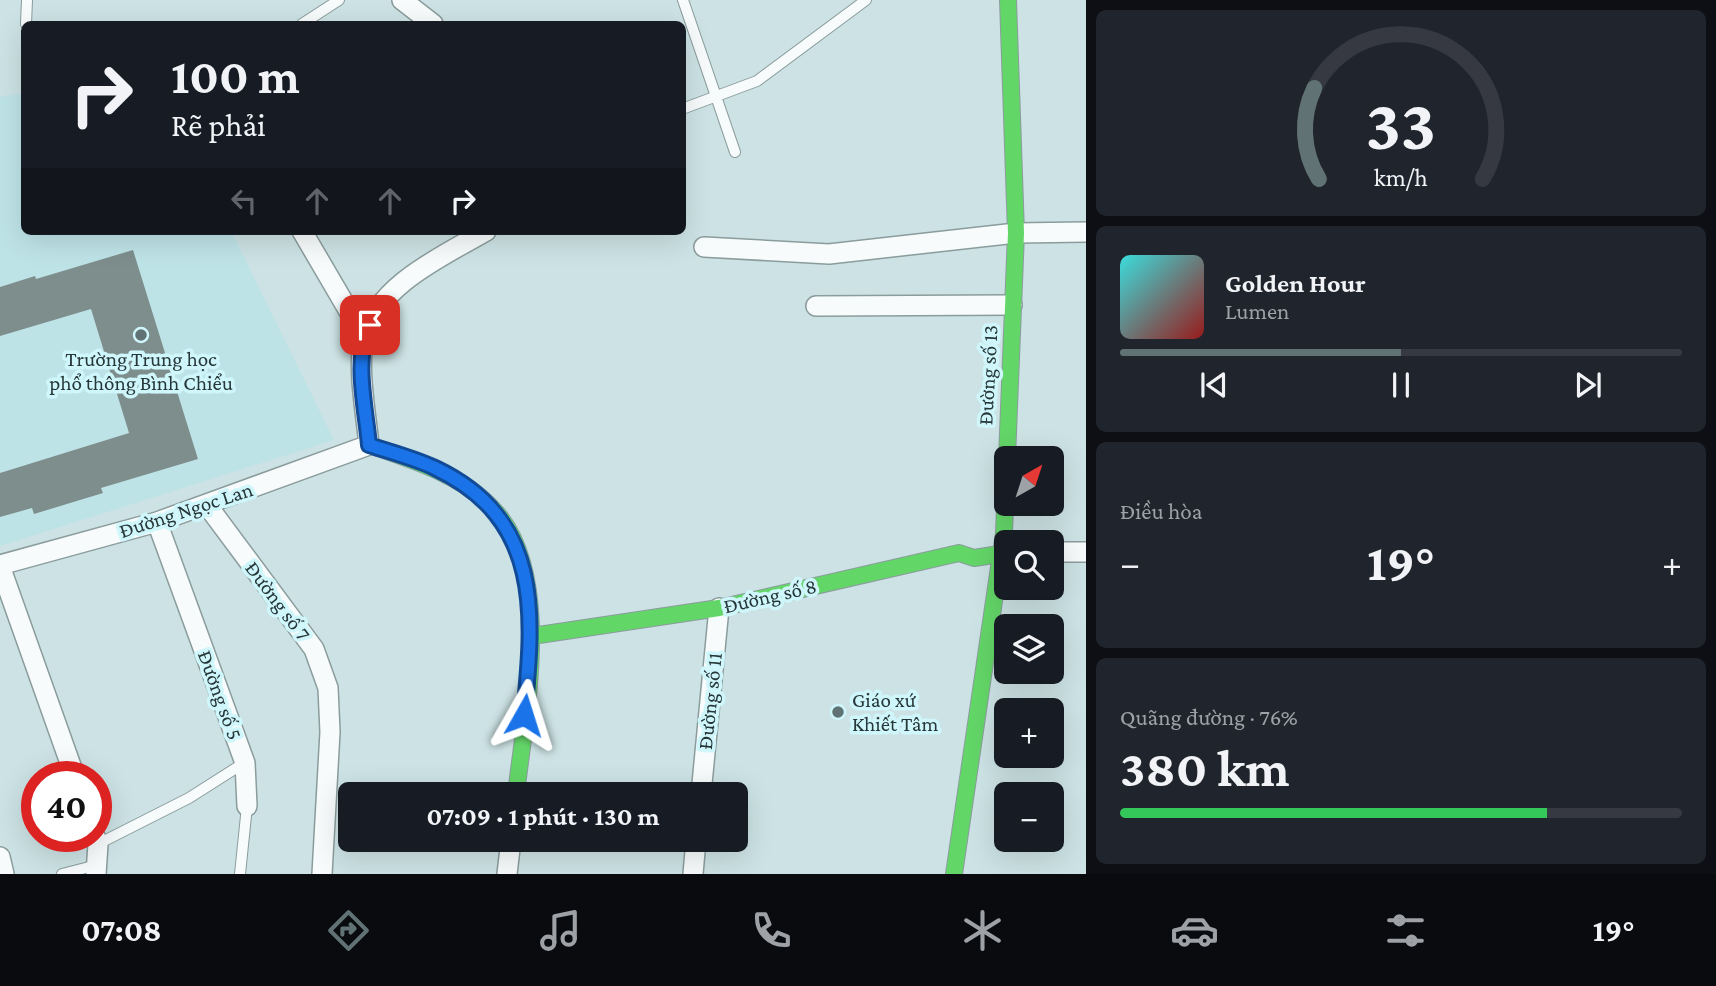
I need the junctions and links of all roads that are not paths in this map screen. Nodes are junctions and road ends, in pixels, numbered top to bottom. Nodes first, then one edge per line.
1 (27, 0) edge
2 (339, 0) edge
3 (402, 0) edge
4 (683, 0) edge
5 (866, 0) edge
6 (1008, 0) edge
7 (26, 21) edge
8 (307, 21) edge
9 (429, 21) edge
10 (718, 96) junction
11 (686, 108) edge
12 (735, 152) dead end
13 (1086, 232) edge
14 (1016, 233) junction
15 (304, 235) edge
16 (479, 235) edge
17 (704, 247) dead end
18 (1012, 305) junction
19 (816, 306) dead end
20 (364, 337) junction
21 (369, 445) junction
22 (207, 505) junction
23 (157, 522) junction
24 (1005, 530) edge
25 (1064, 552) edge
26 (1086, 552) edge
27 (994, 555) edge
28 (0, 566) edge
29 (997, 600) edge
30 (719, 608) junction
31 (532, 636) junction
32 (69, 761) edge
33 (244, 763) junction
34 (517, 782) edge
35 (702, 782) edge
36 (247, 806) joint
37 (112, 833) edge
38 (510, 852) edge
39 (695, 852) edge
40 (0, 857) edge
41 (96, 869) edge
42 (4, 874) edge
43 (62, 874) edge
44 (240, 874) edge
45 (322, 874) edge
46 (508, 874) edge
47 (693, 874) edge
48 (954, 874) edge

1 - 7 lane
2 - 8 lane
3 - 9 street
4 - 10 lane
5 - 10 lane
6 - 14 street, Đường số 13
10 - 11 lane
10 - 12 lane
13 - 14 street
14 - 17 street
14 - 18 street, Đường số 13
15 - 20 street
16 - 20 street
18 - 19 street
18 - 24 street, Đường số 13
20 - 21 street
21 - 22 street, Đường Ngọc Lan
21 - 31 street
22 - 23 street, Đường Ngọc Lan
22 - 45 street, Đường số 7
23 - 28 street, Đường Ngọc Lan
23 - 33 street, Đường số 5
25 - 26 street
27 - 30 street, Đường số 8
28 - 32 street
29 - 48 street, Đường số 13
30 - 31 street, Đường số 8
30 - 35 street, Đường số 11
31 - 34 street
33 - 36 street, Đường số 5
33 - 37 lane
36 - 44 lane, Đường số 5
38 - 46 street
39 - 47 street
40 - 42 street
41 - 43 lane

